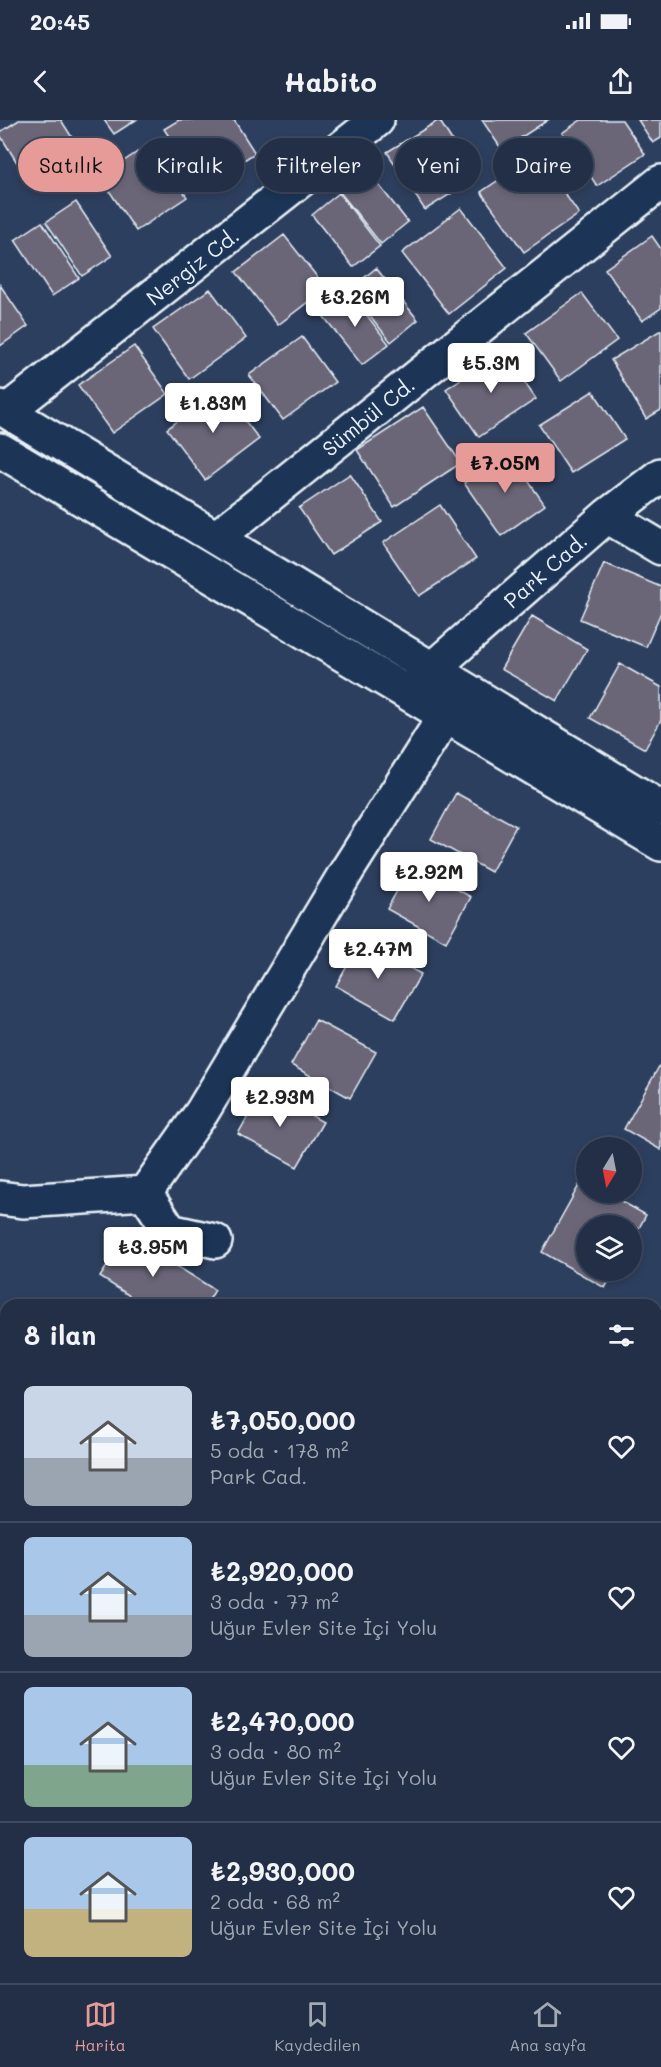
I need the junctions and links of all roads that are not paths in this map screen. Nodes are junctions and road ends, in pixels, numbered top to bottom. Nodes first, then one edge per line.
1 (377, 120) edge
2 (661, 182) edge
3 (3, 409) edge
4 (0, 450) edge
5 (661, 475) edge
6 (607, 516) junction
7 (216, 538) junction
8 (661, 548) edge
9 (432, 669) junction
10 (409, 694) junction
11 (446, 716) junction
12 (661, 808) edge
13 (661, 844) edge
14 (145, 1193) junction
15 (0, 1198) edge
16 (215, 1240) dead end

1 - 3 street, Nergiz Cd.
2 - 7 street, Sümbül Cd.
3 - 7 street
4 - 10 street
5 - 6 street, Park Cad.
6 - 8 street
6 - 9 street, Park Cad.
7 - 9 street
9 - 10 street, Park Cad.
9 - 12 street
10 - 11 street
11 - 13 street
11 - 14 street
14 - 15 street
14 - 16 street

